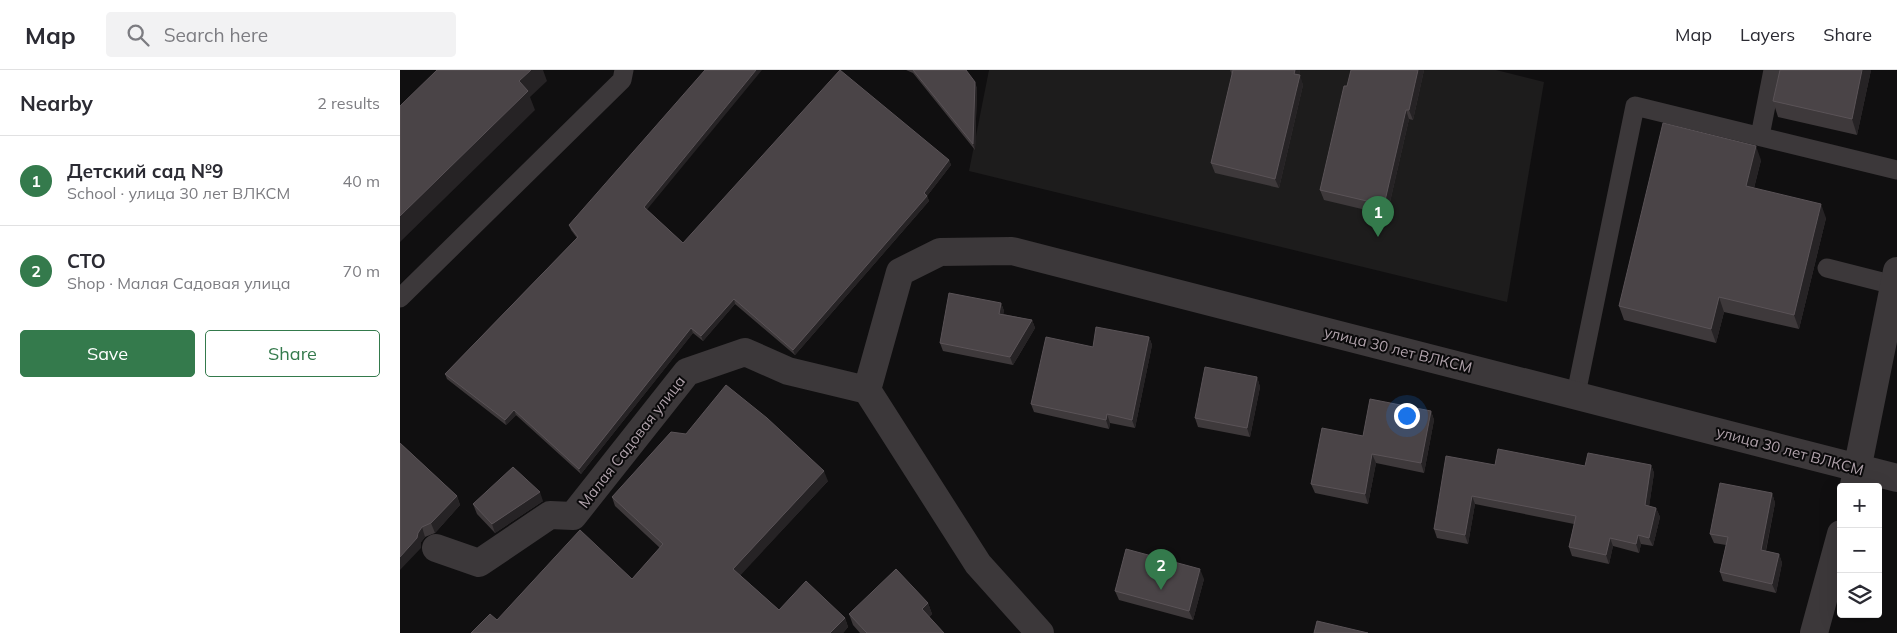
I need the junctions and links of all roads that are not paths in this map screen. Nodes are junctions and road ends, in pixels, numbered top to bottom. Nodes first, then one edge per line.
1 (624, 70) edge
2 (1772, 70) edge
3 (1760, 136) junction
4 (1897, 170) edge
5 (1827, 268) dead end
6 (1896, 278) edge
7 (403, 288) edge
8 (867, 390) junction
9 (1576, 394) junction
10 (1856, 478) edge
11 (1897, 478) edge
12 (436, 548) dead end
13 (1837, 549) edge
14 (1040, 633) edge
15 (1814, 633) edge

1 - 7 lane
2 - 3 lane
3 - 4 lane
3 - 9 lane
5 - 6 lane
6 - 10 street
8 - 9 street, улица 30 лет ВЛКСМ
8 - 12 street, Малая Садовая улица
8 - 14 street
9 - 10 street, улица 30 лет ВЛКСМ
10 - 11 street, улица 30 лет ВЛКСМ
13 - 15 street

